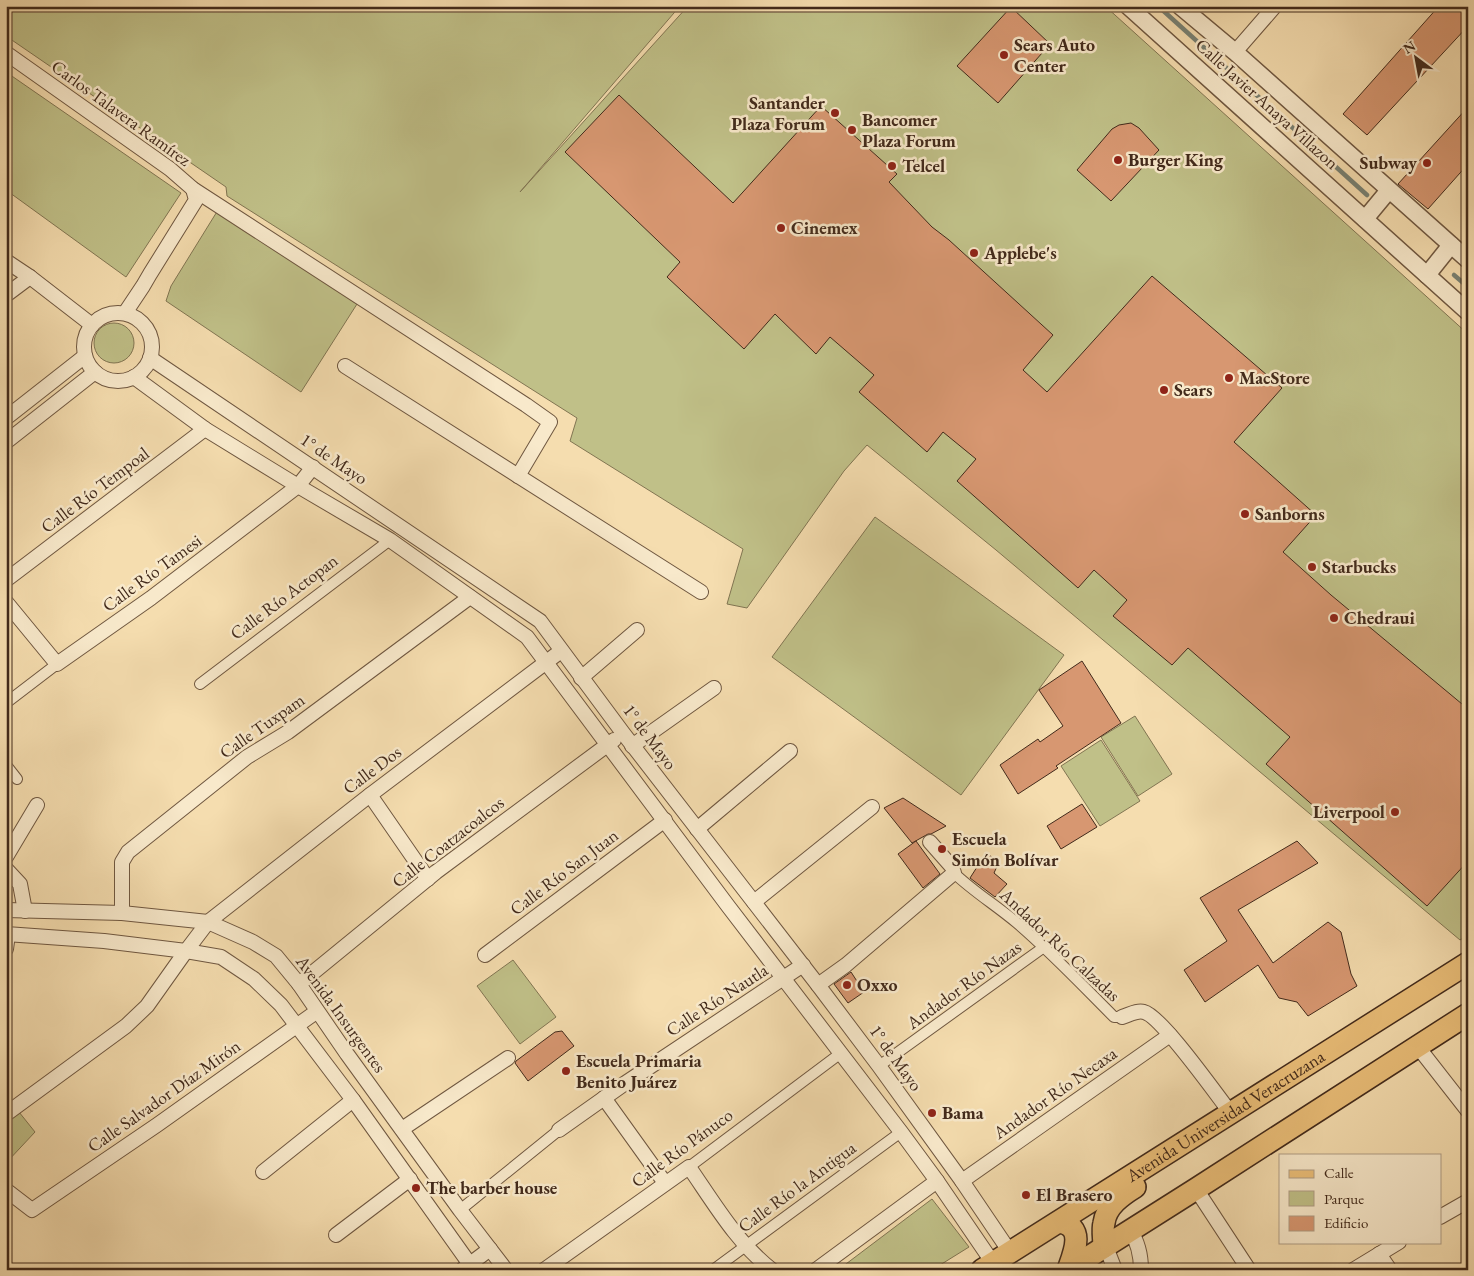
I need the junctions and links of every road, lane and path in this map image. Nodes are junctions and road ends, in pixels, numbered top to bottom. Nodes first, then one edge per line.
1 (1128, 6) edge
2 (1180, 6) edge
3 (1275, 6) edge
4 (1235, 52) junction
5 (6, 54) edge
6 (193, 189) junction
7 (1389, 190) junction
8 (1364, 219) junction
9 (1451, 244) junction
10 (1468, 260) edge
11 (6, 261) edge
12 (1427, 275) junction
13 (30, 277) junction
14 (6, 295) edge
15 (1468, 312) edge
16 (125, 313) junction
17 (92, 325) junction
18 (85, 356) junction
19 (150, 358) junction
20 (345, 366) dead end
21 (95, 372) junction
22 (134, 377) junction
23 (6, 418) edge
24 (205, 429) junction
25 (6, 442) edge
26 (313, 467) junction
27 (518, 476) junction
28 (298, 486) junction
29 (390, 540) junction
30 (6, 580) edge
31 (700, 592) dead end
32 (470, 597) junction
33 (6, 602) edge
34 (638, 630) dead end
35 (561, 650) junction
36 (545, 663) junction
37 (57, 664) junction
38 (581, 678) junction
39 (200, 684) dead end
40 (714, 688) dead end
41 (6, 703) edge
42 (623, 733) junction
43 (608, 744) junction
44 (632, 746) junction
45 (790, 751) dead end
46 (6, 765) edge
47 (17, 779) dead end
48 (370, 795) junction
49 (38, 805) dead end
50 (872, 807) dead end
51 (665, 820) junction
52 (697, 829) junction
53 (930, 842) dead end
54 (6, 856) edge
55 (6, 869) edge
56 (953, 870) junction
57 (428, 879) junction
58 (754, 902) junction
59 (6, 910) edge
60 (25, 911) junction
61 (122, 913) junction
62 (208, 922) junction
63 (7, 934) edge
64 (1044, 947) junction
65 (6, 949) edge
66 (186, 950) junction
67 (485, 954) dead end
68 (1468, 963) edge
69 (803, 965) junction
70 (785, 979) junction
71 (299, 984) junction
72 (818, 984) junction
73 (316, 1012) junction
74 (1468, 1014) edge
75 (1122, 1017) joint
76 (297, 1026) junction
77 (1170, 1035) junction
78 (1418, 1046) junction
79 (841, 1053) junction
80 (508, 1058) dead end
81 (879, 1066) junction
82 (604, 1098) junction
83 (353, 1100) junction
84 (1468, 1111) edge
85 (1230, 1112) junction
86 (6, 1114) edge
87 (402, 1129) junction
88 (559, 1130) joint
89 (901, 1132) junction
90 (689, 1167) junction
91 (263, 1172) dead end
92 (410, 1179) junction
93 (937, 1181) junction
94 (962, 1182) junction
95 (665, 1183) junction
96 (1196, 1189) junction
97 (6, 1190) edge
98 (1468, 1201) edge
99 (460, 1210) junction
100 (1442, 1216) edge
101 (1062, 1222) junction
102 (1103, 1223) junction
103 (1130, 1230) junction
104 (336, 1235) dead end
105 (1396, 1244) edge
106 (744, 1246) junction
107 (1104, 1247) junction
108 (490, 1249) junction
109 (1380, 1254) junction
110 (995, 1262) edge
111 (469, 1268) edge
112 (506, 1270) edge
113 (544, 1270) edge
114 (713, 1270) edge
115 (772, 1270) edge
116 (816, 1270) edge
117 (1068, 1270) edge
118 (1115, 1270) edge
119 (1141, 1270) edge
120 (1249, 1270) edge
121 (1353, 1270) edge
122 (1390, 1270) edge

1 - 8 street, Calle Javier Anaya Villazon
2 - 4 street, Calle Javier Anaya Villazon
3 - 4 street
4 - 7 street, Calle Javier Anaya Villazon
5 - 6 street, Carlos Talavera Ramírez
6 - 16 street, Carlos Talavera Ramírez
6 - 27 street
7 - 8 street
7 - 9 street, Calle Javier Anaya Villazon
8 - 12 street, Calle Javier Anaya Villazon
9 - 10 street, Calle Javier Anaya Villazon
9 - 12 street
11 - 13 street
12 - 15 street, Calle Javier Anaya Villazon
13 - 14 street
13 - 17 street
16 - 17 street
16 - 19 street
17 - 18 street
18 - 21 street
18 - 23 street
19 - 22 street
19 - 26 street, 1° de Mayo
20 - 27 street
21 - 22 street
21 - 25 street
22 - 24 street
24 - 28 street
24 - 30 street, Calle Río Tempoal
26 - 28 street, Calle Río Tamesi
26 - 35 street, 1° de Mayo
27 - 31 street
28 - 29 street
28 - 37 street, Calle Río Tamesi
29 - 32 street
29 - 39 street, Calle Río Actopan
32 - 36 street
32 - 61 street, Calle Tuxpam
33 - 37 street
34 - 38 street
35 - 36 street, Calle Dos
35 - 38 street, 1° de Mayo
36 - 43 street
36 - 48 street, Calle Dos
37 - 41 street, Calle Río Tamesi
38 - 42 street, 1° de Mayo
40 - 44 street
42 - 43 street, Calle Coatzacoalcos
42 - 44 street, 1° de Mayo
43 - 51 street
43 - 57 street, Calle Coatzacoalcos
44 - 52 street, 1° de Mayo
45 - 52 street
46 - 47 street
48 - 57 street
48 - 62 street, Calle Dos
49 - 54 street
50 - 58 street
51 - 67 street, Calle Río San Juan
51 - 70 street
52 - 58 street, 1° de Mayo
53 - 56 street
55 - 60 street
56 - 64 street, Andador Río Calzadas
56 - 72 street
57 - 71 street, Calle Coatzacoalcos
58 - 69 street, 1° de Mayo
59 - 60 street, Avenida Insurgentes
60 - 61 street, Avenida Insurgentes
61 - 62 street, Avenida Insurgentes
62 - 66 street, Calle Dos
62 - 71 street, Avenida Insurgentes
63 - 65 street
63 - 66 street
64 - 75 street, Andador Río Calzadas
64 - 81 street, Andador Río Nazas
66 - 76 street
66 - 86 street, Calle Dos
68 - 85 main road, Avenida Universidad Veracruzana
69 - 70 street, Calle Río Nautla
69 - 72 street, 1° de Mayo
70 - 79 street
70 - 82 street, Calle Río Nautla
71 - 73 street, Avenida Insurgentes
72 - 81 street, 1° de Mayo
73 - 76 street, Calle Salvador Díaz Mirón
73 - 87 street, Avenida Insurgentes
74 - 78 main road
75 - 77 street
76 - 83 street
76 - 97 street, Calle Salvador Díaz Mirón
77 - 85 street
77 - 94 street, Andador Río Necaxa
78 - 84 street
78 - 96 main road
79 - 89 street
79 - 90 street, Calle Río Pánuco
80 - 87 street
81 - 94 street, 1° de Mayo
82 - 88 street, Calle Río Nautla
82 - 95 street
83 - 91 street
83 - 92 street
85 - 101 main road, Avenida Universidad Veracruzana
85 - 102 main road
87 - 99 street, Avenida Insurgentes
88 - 99 street, Calle Río Nautla
89 - 93 street
89 - 106 street, Calle Río la Antigua
90 - 95 street, Calle Río Pánuco
90 - 106 street
92 - 104 street
92 - 111 street
93 - 110 street
93 - 116 street
94 - 110 street, 1° de Mayo
95 - 113 street, Calle Río Pánuco
96 - 103 main road
96 - 120 street
98 - 100 street
99 - 108 street, Avenida Insurgentes
101 - 102 main road
101 - 110 main road, Avenida Universidad Veracruzana
101 - 117 main road
102 - 103 main road
102 - 107 main road
103 - 107 main road
103 - 119 street
105 - 109 street
106 - 114 street, Calle Río la Antigua
106 - 115 street
107 - 117 main road
107 - 118 street
108 - 111 street
108 - 112 street, Avenida Insurgentes
109 - 121 street
109 - 122 street

